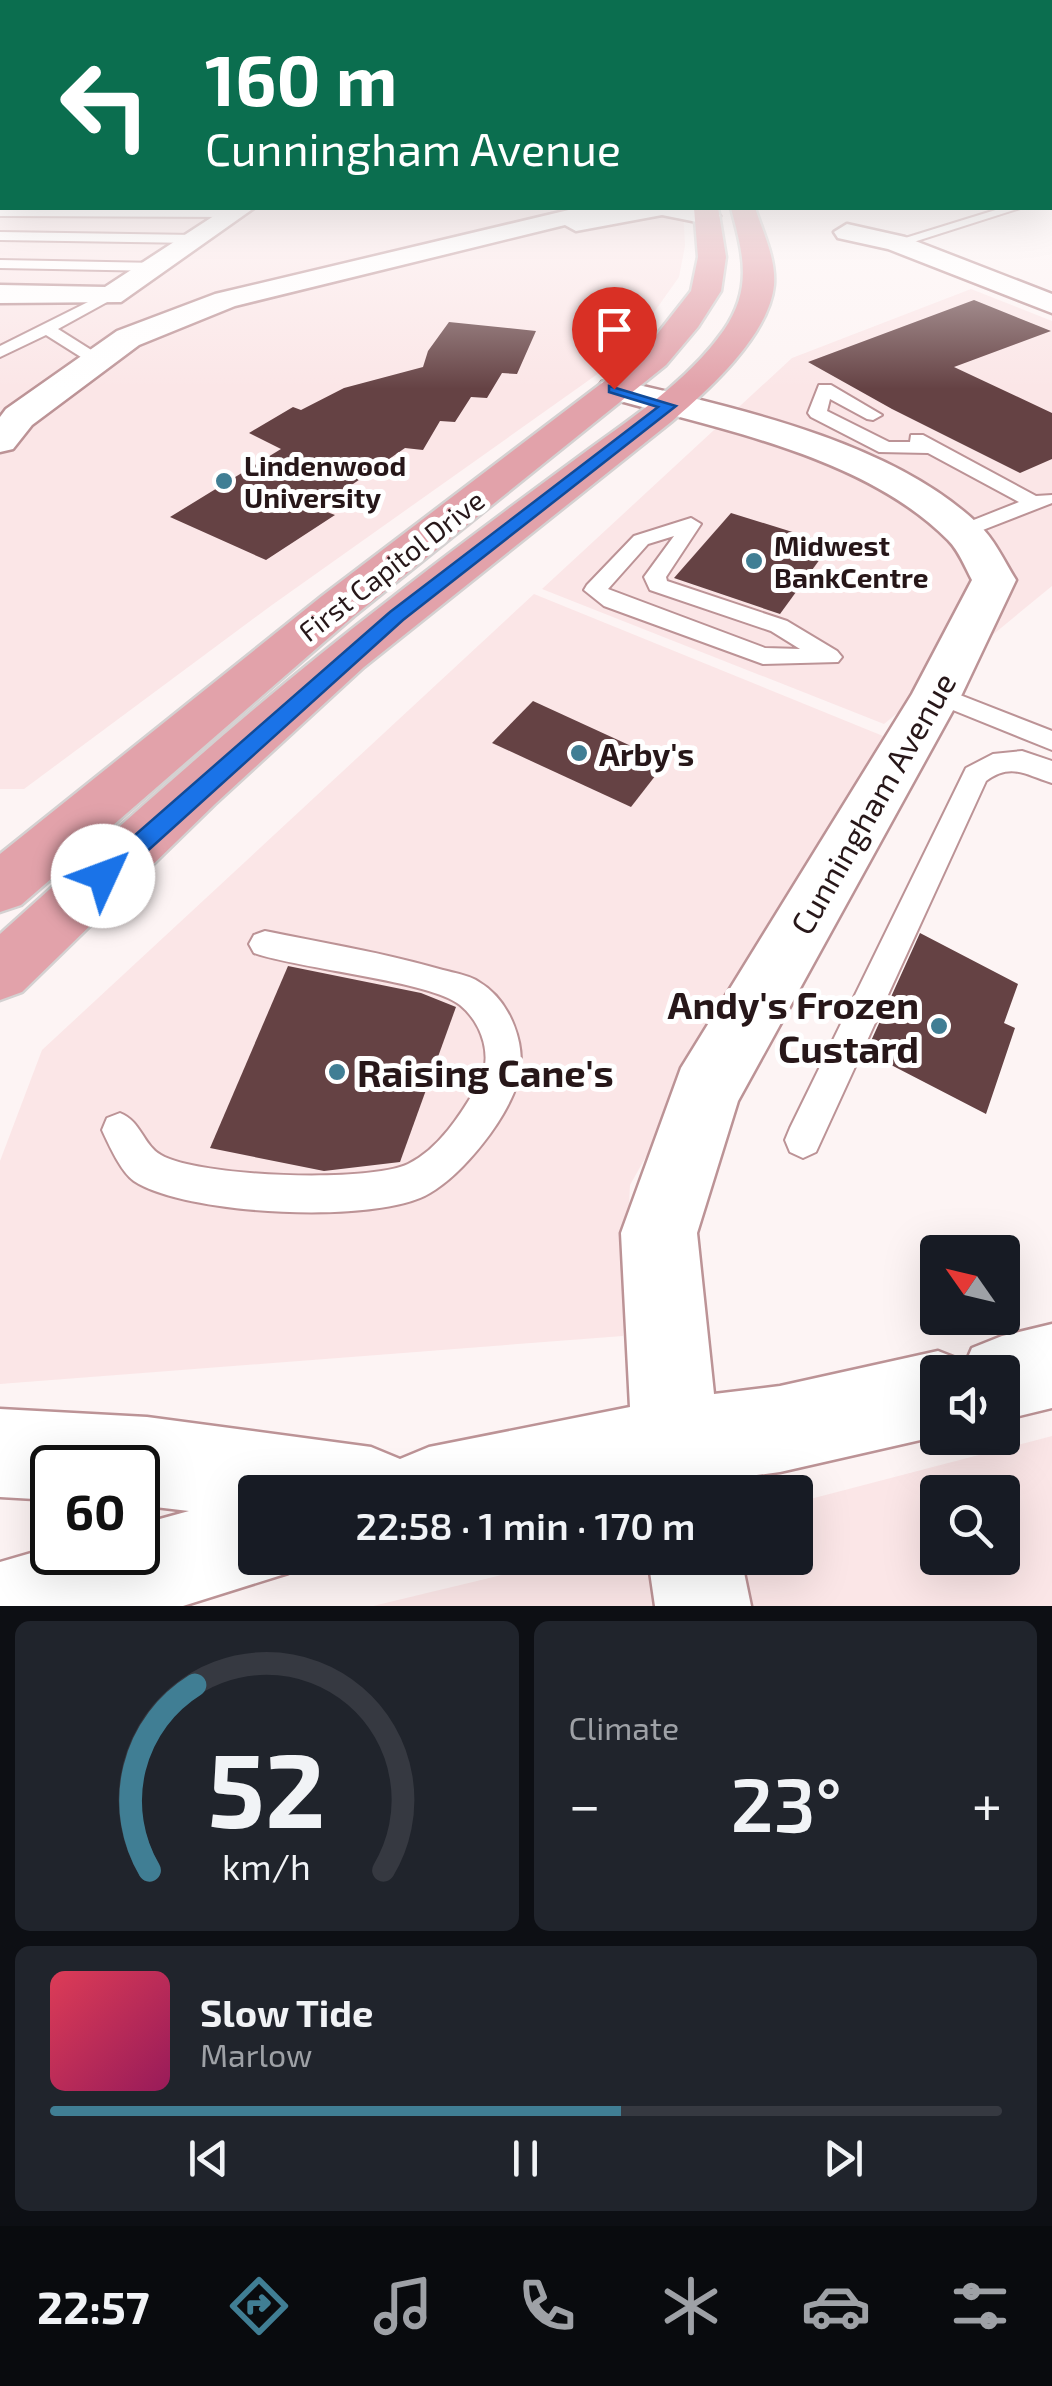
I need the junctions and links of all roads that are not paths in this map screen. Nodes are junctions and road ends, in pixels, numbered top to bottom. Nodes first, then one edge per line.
1 (193, 239) edge
2 (196, 239) joint
3 (468, 239) edge
4 (513, 239) edge
5 (722, 239) edge
6 (746, 239) edge
7 (878, 239) edge
8 (910, 239) edge
9 (896, 243) junction
10 (0, 264) edge
11 (159, 267) junction
12 (0, 294) edge
13 (112, 296) junction
14 (1052, 304) edge
15 (44, 328) junction
16 (0, 352) edge
17 (98, 361) junction
18 (614, 389) junction
19 (669, 406) junction
20 (874, 415) dead end
21 (900, 430) dead end
22 (0, 442) edge
23 (932, 447) junction
24 (1043, 499) edge
25 (963, 531) junction
26 (830, 657) joint
27 (937, 694) junction
28 (1052, 741) edge
29 (1052, 773) edge
30 (0, 888) edge
31 (265, 944) dead end
32 (0, 973) edge
33 (120, 1130) dead end
34 (803, 1140) dead end
35 (1052, 1366) edge
36 (1020, 1374) edge
37 (920, 1397) edge
38 (0, 1453) edge
39 (680, 1467) edge
40 (253, 1475) edge
41 (600, 1475) edge
42 (238, 1545) edge
43 (698, 1575) edge
44 (10, 1606) edge
45 (704, 1606) edge

1 - 2 lane
2 - 11 street
3 - 17 street
4 - 17 street
5 - 18 main road, First Capitol Drive
6 - 19 main road, First Capitol Drive
7 - 9 street
8 - 9 lane
9 - 14 street
10 - 11 lane
11 - 13 street
12 - 13 street
13 - 15 lane
15 - 16 lane
15 - 17 lane
17 - 22 street
18 - 19 street, Cunningham Avenue
18 - 30 main road, First Capitol Drive
19 - 25 street, Cunningham Avenue
19 - 32 main road, First Capitol Drive
20 - 23 lane
21 - 23 lane
23 - 24 lane
24 - 25 lane
25 - 27 street, Cunningham Avenue
26 - 26 lane
27 - 28 lane
27 - 39 street, Cunningham Avenue
29 - 34 lane
31 - 33 lane
35 - 36 street
37 - 39 street
38 - 40 street
39 - 41 street
42 - 44 street
43 - 45 street

